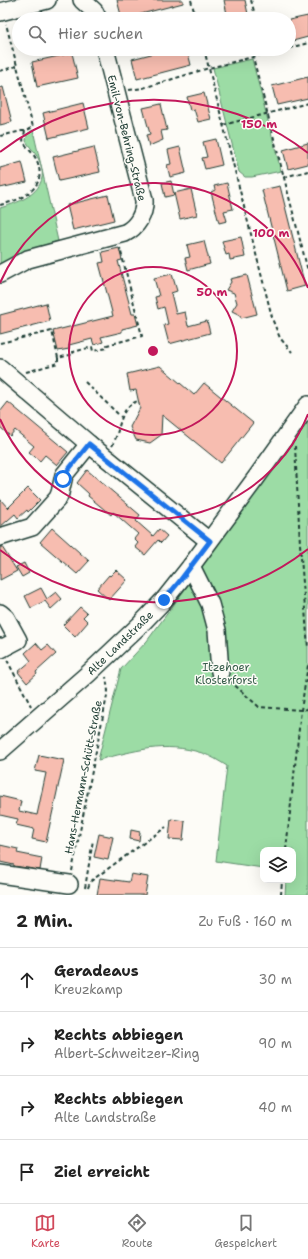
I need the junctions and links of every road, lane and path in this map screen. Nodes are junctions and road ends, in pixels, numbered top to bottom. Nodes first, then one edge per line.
1 (47, 0) edge
2 (82, 0) edge
3 (191, 0) edge
4 (251, 0) edge
5 (24, 3) edge
6 (2, 11) edge
7 (94, 12) edge
8 (194, 12) edge
9 (254, 12) edge
10 (308, 43) edge
11 (296, 46) edge
12 (12, 48) edge
13 (14, 56) edge
14 (107, 56) edge
15 (206, 56) edge
16 (253, 56) joint
17 (17, 66) junction
18 (209, 68) junction
19 (0, 71) edge
20 (116, 94) junction
21 (308, 103) edge
22 (268, 114) junction
23 (223, 125) junction
24 (25, 131) junction
25 (0, 136) edge
26 (308, 171) edge
27 (284, 177) junction
28 (0, 205) edge
29 (116, 235) junction
30 (308, 271) edge
31 (0, 274) edge
32 (0, 343) edge
33 (292, 352) dead end
34 (58, 358) junction
35 (5, 372) edge
36 (85, 382) dead end
37 (138, 401) dead end
38 (308, 405) edge
39 (121, 418) junction
40 (294, 424) junction
41 (89, 444) junction
42 (106, 458) junction
43 (0, 537) edge
44 (210, 541) junction
45 (191, 566) junction
46 (0, 613) edge
47 (0, 648) edge
48 (308, 648) edge
49 (100, 663) junction
50 (308, 665) edge
51 (220, 672) joint
52 (308, 709) edge
53 (301, 710) junction
54 (39, 718) junction
55 (0, 751) edge
56 (166, 827) dead end
57 (93, 840) dead end
58 (286, 847) edge
59 (0, 874) edge
60 (282, 883) edge
61 (77, 886) junction
62 (88, 888) dead end
63 (281, 895) edge

1 - 5 street
2 - 7 street
3 - 8 path
4 - 9 path
5 - 6 street
6 - 12 path
10 - 11 path
13 - 17 path
14 - 20 street, Emil-von-Behring-Straße
15 - 18 path
16 - 18 path
16 - 22 path
17 - 19 path
17 - 24 path
18 - 20 path
18 - 23 path
20 - 29 street, Emil-von-Behring-Straße
21 - 22 path
22 - 23 path
22 - 27 path
23 - 33 path
24 - 25 path
24 - 28 path
26 - 27 path
27 - 30 path
29 - 31 street, Emil-von-Behring-Straße
29 - 34 path
32 - 34 path
34 - 35 path
35 - 41 street
36 - 39 path
37 - 39 path
38 - 40 street, Alte Landstraße
39 - 42 path
40 - 44 street, Alte Landstraße
40 - 48 path
41 - 42 street
41 - 43 street
42 - 44 street
44 - 45 street, Alte Landstraße
45 - 49 street, Alte Landstraße
45 - 51 street
46 - 47 street
47 - 54 path
49 - 54 street, Alte Landstraße
49 - 61 path, Hans-Hermann-Schütt-Straße
50 - 53 path
51 - 53 path
52 - 53 path
53 - 58 path
54 - 55 street, Alte Landstraße
56 - 62 path
57 - 61 path
59 - 61 street
60 - 63 path

